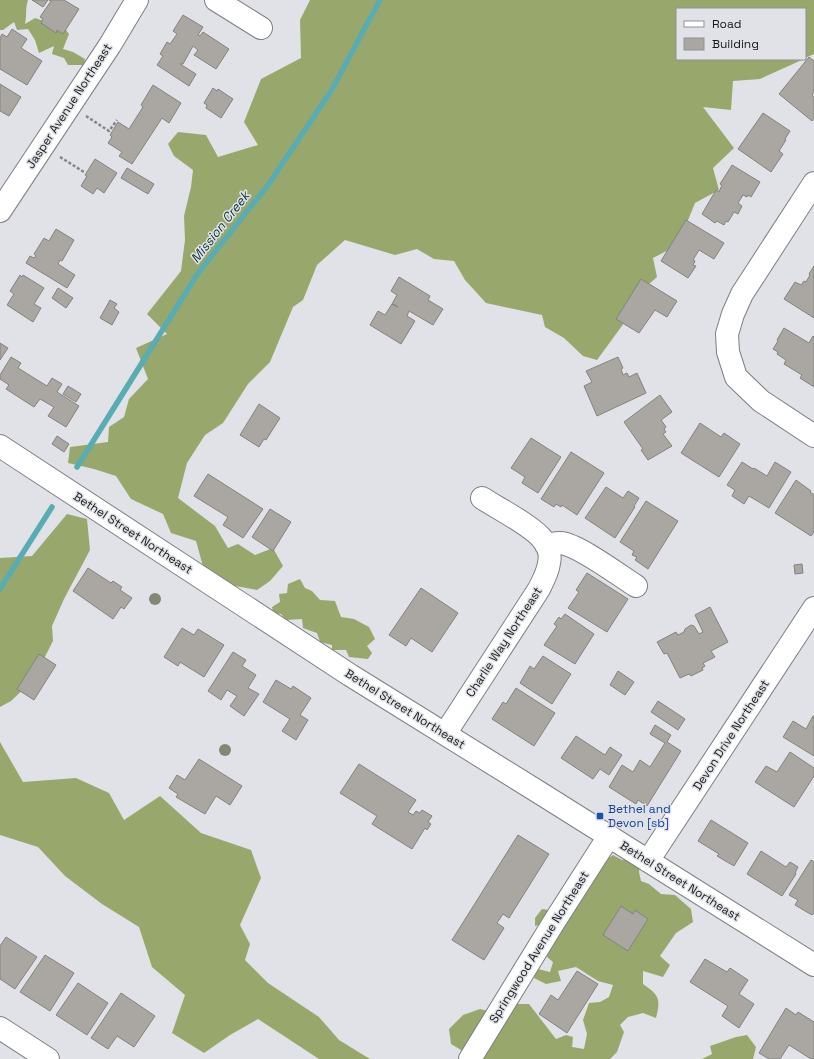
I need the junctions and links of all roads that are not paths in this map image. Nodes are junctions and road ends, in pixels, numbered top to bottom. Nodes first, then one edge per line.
1 (137, 0) edge
2 (216, 0) edge
3 (261, 28) dead end
4 (814, 183) edge
5 (0, 211) edge
6 (814, 436) edge
7 (0, 446) edge
8 (482, 498) dead end
9 (546, 546) junction
10 (636, 586) dead end
11 (814, 608) edge
12 (445, 734) junction
13 (609, 836) junction
14 (648, 861) junction
15 (814, 965) edge
16 (3, 1038) edge
17 (48, 1059) edge
18 (470, 1059) edge

1 - 5 street, Jasper Avenue Northeast
2 - 3 street
4 - 6 street
7 - 12 street, Bethel Street Northeast
8 - 9 street
9 - 10 street
9 - 12 street, Charlie Way Northeast
11 - 14 street, Devon Drive Northeast
12 - 13 street, Bethel Street Northeast
13 - 14 street, Bethel Street Northeast
13 - 18 street, Springwood Avenue Northeast
14 - 15 street, Bethel Street Northeast
16 - 17 street

